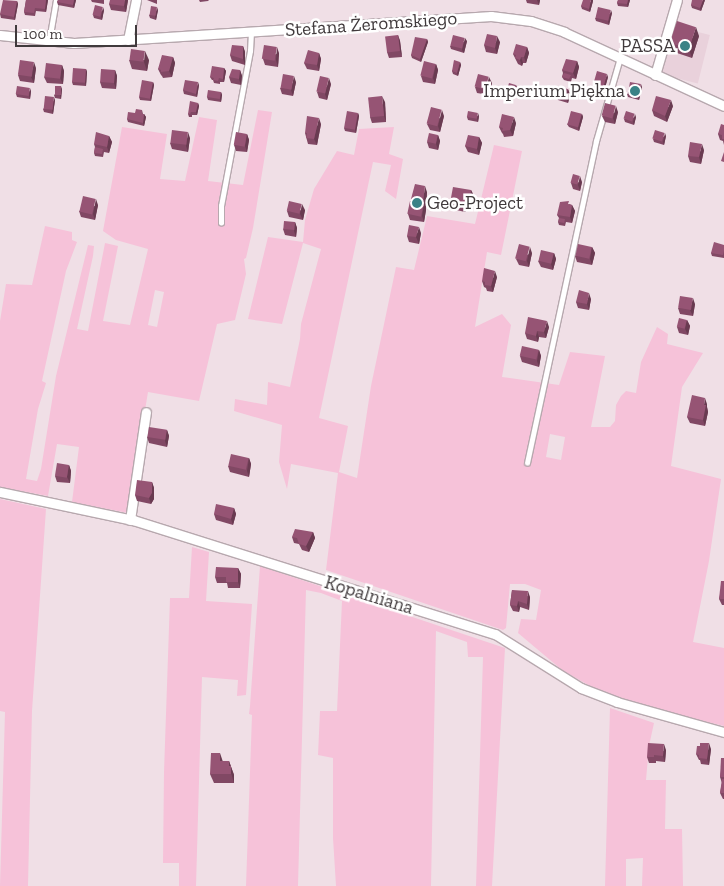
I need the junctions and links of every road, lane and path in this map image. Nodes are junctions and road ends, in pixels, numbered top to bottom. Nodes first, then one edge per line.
1 (56, 0) edge
2 (136, 0) edge
3 (677, 0) edge
4 (251, 32) junction
5 (0, 35) edge
6 (128, 40) junction
7 (49, 42) junction
8 (620, 58) junction
9 (655, 75) junction
10 (724, 106) edge
11 (221, 223) dead end
12 (146, 412) dead end
13 (527, 463) dead end
14 (0, 492) edge
15 (130, 520) junction
16 (724, 732) edge

1 - 7 lane
2 - 6 street
3 - 9 street
4 - 6 street, Stefana Żeromskiego
4 - 8 street, Stefana Żeromskiego
4 - 11 lane
5 - 7 street, Stefana Żeromskiego
6 - 7 street, Stefana Żeromskiego
8 - 9 street, Stefana Żeromskiego
8 - 13 lane
9 - 10 street, Stefana Żeromskiego
12 - 15 street
14 - 15 street, Kopalniana
15 - 16 street, Kopalniana

